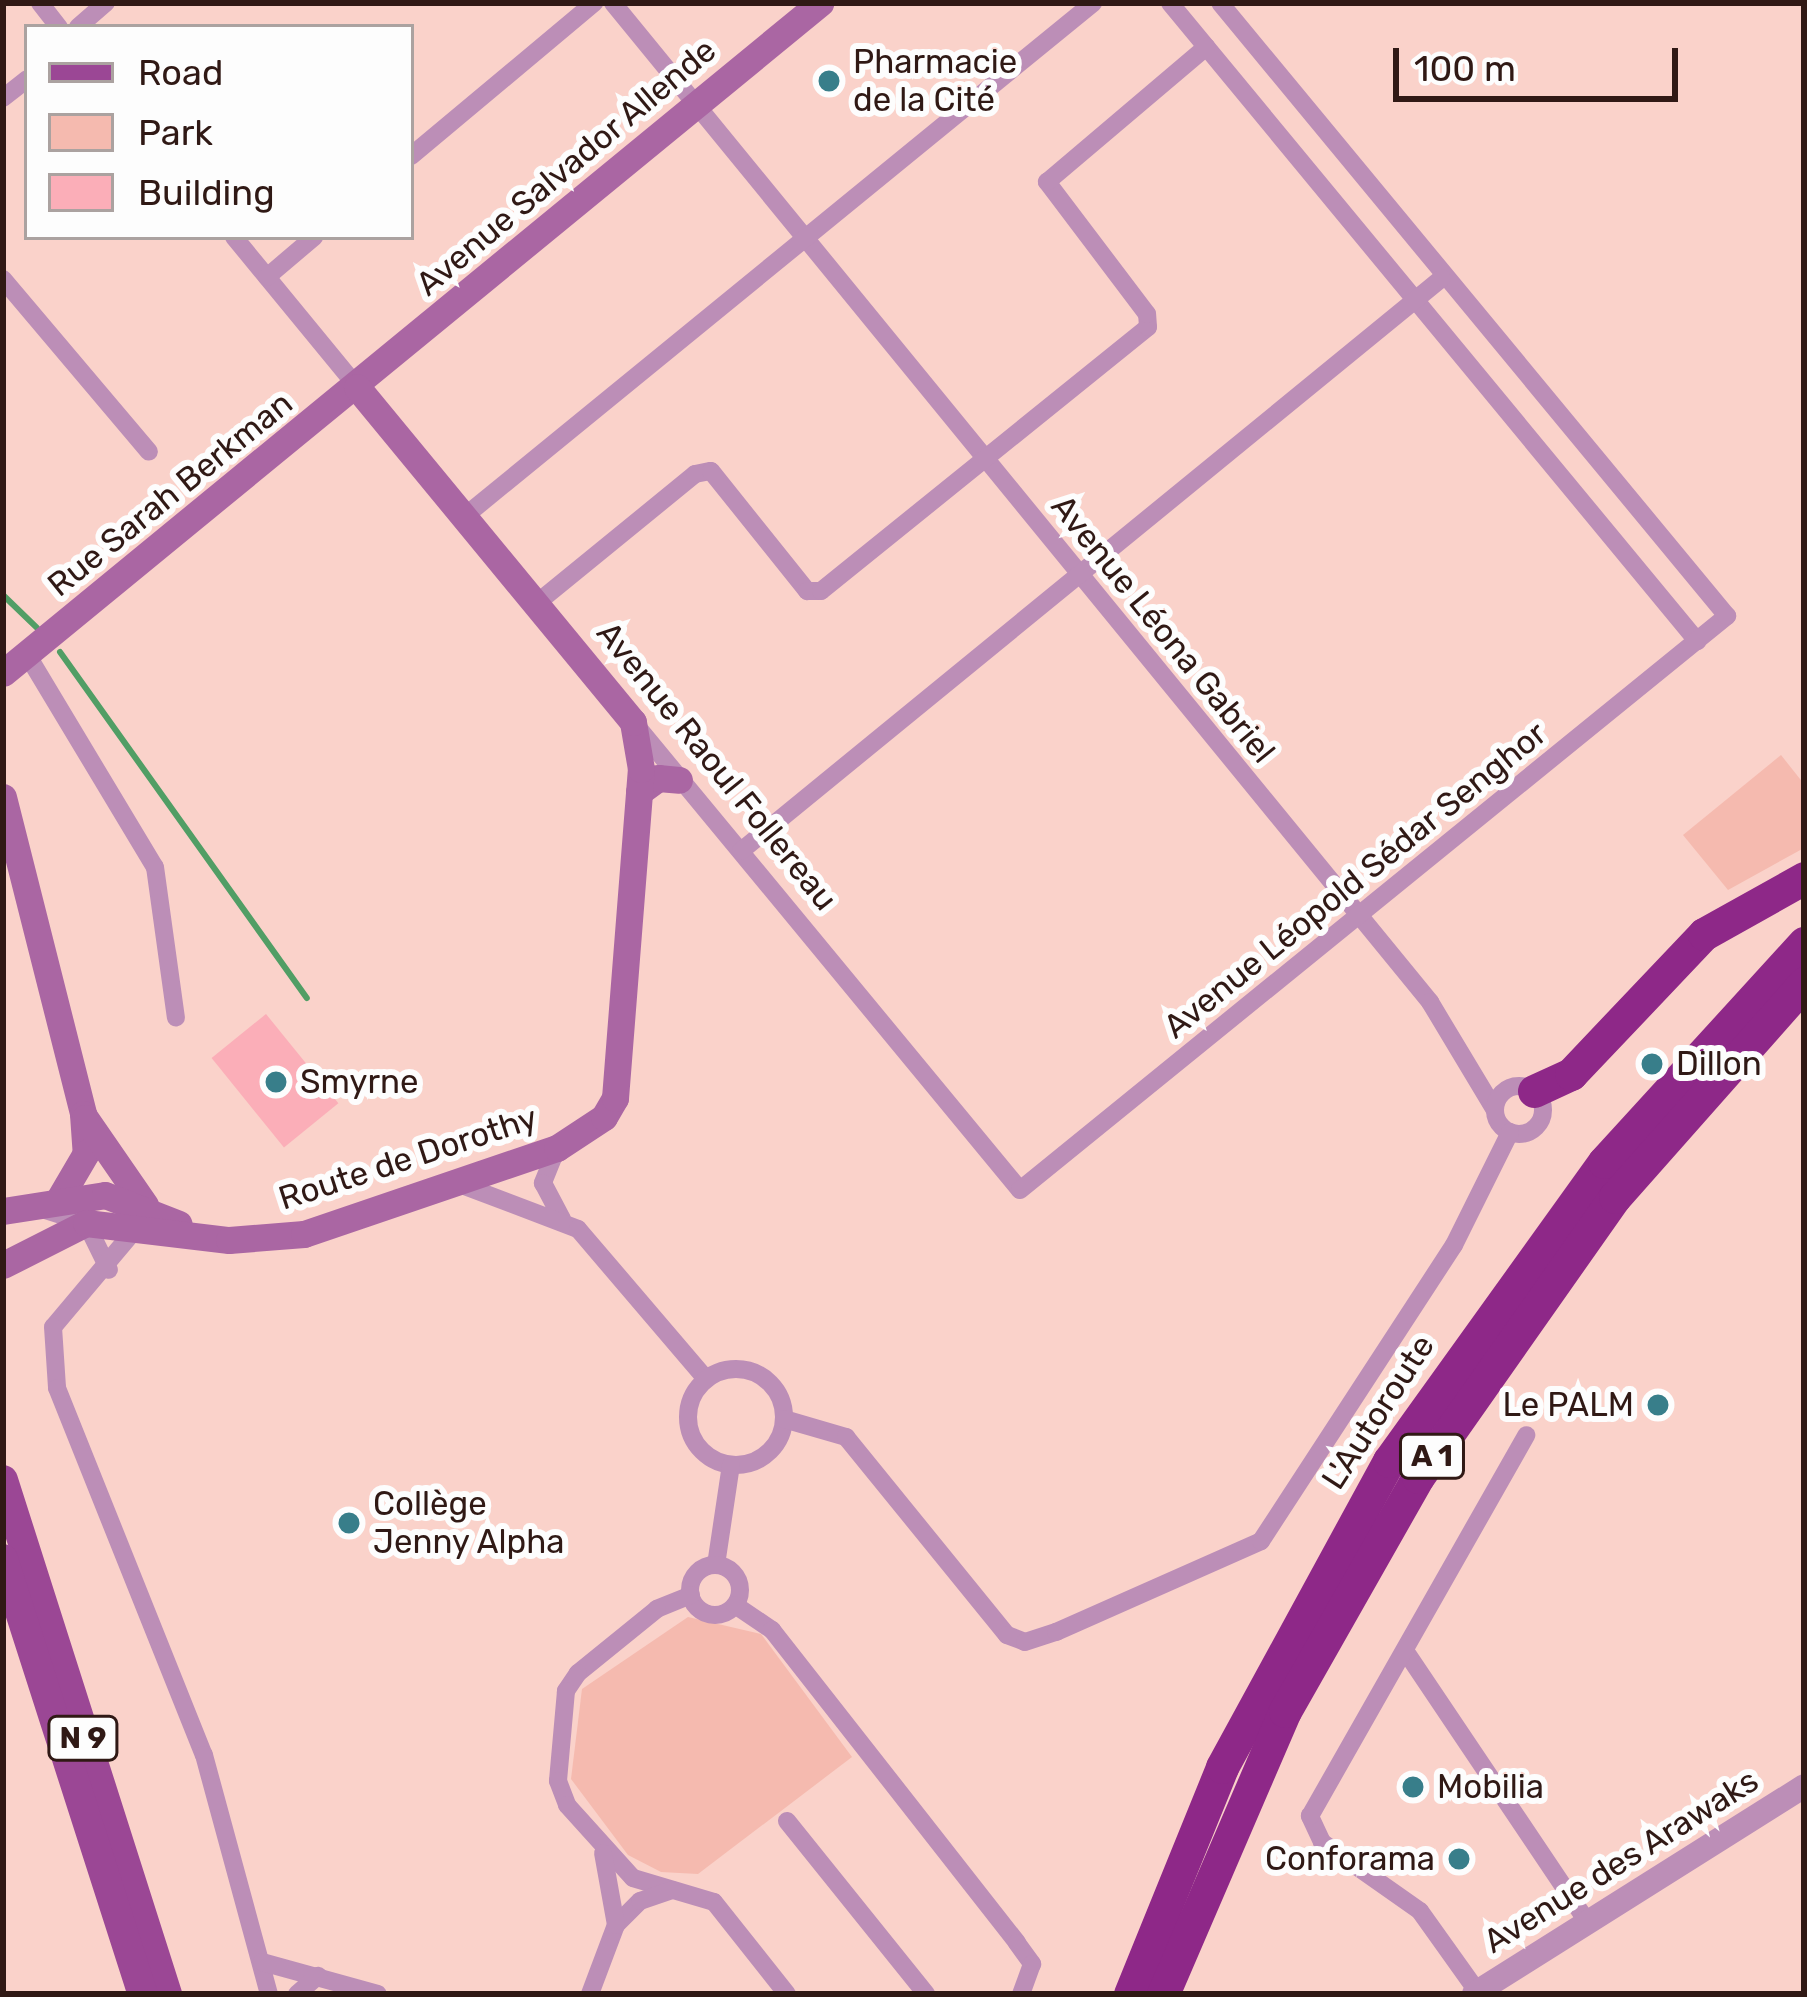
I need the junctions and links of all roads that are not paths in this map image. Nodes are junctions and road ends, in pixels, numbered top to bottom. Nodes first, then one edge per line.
1 (106, 3) edge
2 (594, 3) edge
3 (613, 3) edge
4 (820, 3) edge
5 (1093, 3) edge
6 (1170, 3) edge
7 (1220, 3) edge
8 (82, 24) edge
9 (1206, 47) junction
10 (697, 105) junction
11 (414, 153) edge
12 (804, 236) junction
13 (236, 240) edge
14 (310, 240) edge
15 (267, 277) junction
16 (1442, 278) junction
17 (3, 279) edge
18 (1414, 300) junction
19 (357, 387) junction
20 (149, 452) dead end
21 (984, 458) junction
22 (465, 516) junction
23 (1079, 574) junction
24 (537, 603) junction
25 (1697, 640) junction
26 (28, 656) junction
27 (3, 673) edge
28 (633, 722) junction
29 (679, 779) junction
30 (639, 792) junction
31 (4, 802) edge
32 (741, 851) junction
33 (1804, 878) edge
34 (1359, 914) junction
35 (1804, 928) edge
36 (1804, 944) edge
37 (1804, 983) edge
38 (176, 1018) dead end
39 (1699, 1050) junction
40 (1474, 1060) junction
41 (1521, 1090) junction
42 (1496, 1109) junction
43 (83, 1114) junction
44 (1510, 1132) junction
45 (557, 1148) junction
46 (452, 1184) junction
47 (1020, 1190) joint
48 (45, 1204) junction
49 (3, 1211) edge
50 (142, 1215) junction
51 (562, 1220) junction
52 (86, 1223) junction
53 (3, 1265) edge
54 (109, 1270) junction
55 (706, 1379) junction
56 (784, 1419) junction
57 (1526, 1435) dead end
58 (731, 1465) junction
59 (3, 1480) edge
60 (3, 1559) edge
61 (716, 1565) junction
62 (691, 1595) junction
63 (3, 1597) edge
64 (735, 1606) junction
65 (1408, 1655) junction
66 (58, 1729) junction
67 (1804, 1786) edge
68 (787, 1821) dead end
69 (602, 1848) junction
70 (672, 1890) junction
71 (1587, 1921) junction
72 (616, 1925) junction
73 (262, 1962) junction
74 (318, 1976) junction
75 (1476, 1993) edge
76 (143, 1994) edge
77 (167, 1994) edge
78 (268, 1994) edge
79 (297, 1994) edge
80 (378, 1994) edge
81 (590, 1994) edge
82 (787, 1994) edge
83 (926, 1994) edge
84 (1021, 1994) edge
85 (1130, 1994) edge
86 (1162, 1994) edge

1 - 8 street
2 - 11 street
3 - 10 street, Avenue Léona Gabriel
4 - 10 main road, Avenue Salvador Allende
5 - 12 street
6 - 9 street
7 - 16 street
9 - 18 street
9 - 21 street
10 - 12 street, Avenue Léona Gabriel
10 - 19 main road, Avenue Salvador Allende
12 - 21 street, Avenue Léona Gabriel
12 - 22 street
13 - 15 street
14 - 15 street
15 - 19 street
16 - 18 street
16 - 25 street, Avenue Léopold Sédar Senghor
17 - 20 street
18 - 23 street
18 - 25 street
19 - 22 main road, Avenue Raoul Follereau
19 - 26 main road, Rue Sarah Berkman
21 - 23 street, Avenue Léona Gabriel
21 - 24 street
22 - 24 main road, Avenue Raoul Follereau
23 - 32 street
23 - 34 street, Avenue Léona Gabriel
24 - 28 main road, Avenue Raoul Follereau
25 - 34 street, Avenue Léopold Sédar Senghor
26 - 27 main road, Rue Sarah Berkman
26 - 38 street
28 - 29 street, Avenue Raoul Follereau
28 - 30 main road, Route de Dorothy
29 - 30 main road
29 - 32 street, Avenue Raoul Follereau
30 - 45 main road, Route de Dorothy
31 - 43 main road
32 - 47 street, Avenue Raoul Follereau
33 - 41 highway
34 - 40 street, Avenue Léona Gabriel
34 - 47 street, Avenue Léopold Sédar Senghor
35 - 39 highway
36 - 39 highway, L'Autoroute / A 1
37 - 86 highway, A 1
39 - 85 highway, L'Autoroute / A 1
40 - 41 street, Avenue Léona Gabriel
40 - 42 street, Avenue Léona Gabriel
41 - 42 street
41 - 44 street
42 - 44 street, Avenue Léona Gabriel
43 - 48 main road
43 - 50 main road
44 - 56 street
45 - 46 main road, Route de Dorothy
45 - 51 street
46 - 50 main road, Route de Dorothy
46 - 51 street
48 - 49 main road
48 - 50 main road
48 - 52 street
50 - 52 main road
50 - 54 street
51 - 55 street
52 - 53 main road
52 - 54 street
54 - 73 street
55 - 56 street
55 - 58 street
56 - 58 street
57 - 65 street
58 - 61 street
59 - 77 main road, N 9
60 - 66 main road, N 9
61 - 62 street
61 - 64 street
62 - 64 street
62 - 69 street
63 - 66 main road
64 - 84 street
65 - 71 street
65 - 75 street
66 - 76 main road, N 9
67 - 71 street, Avenue des Arawaks
68 - 83 street
69 - 70 street
69 - 72 street
70 - 72 street
70 - 82 street
71 - 75 street, Avenue des Arawaks
72 - 81 street
73 - 74 street
73 - 78 street
74 - 79 street
74 - 80 street

